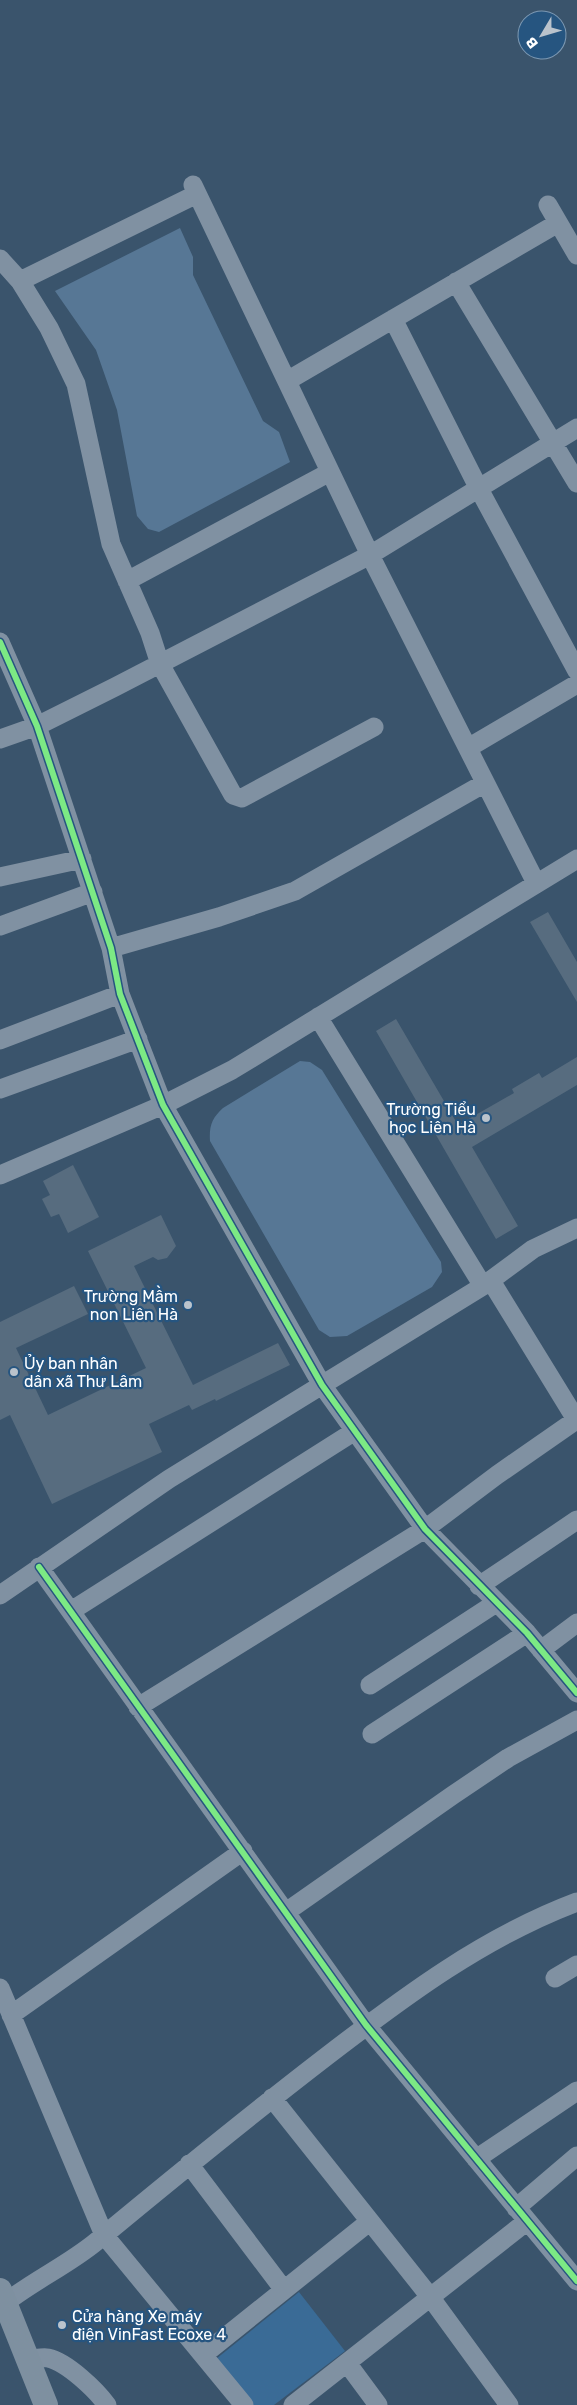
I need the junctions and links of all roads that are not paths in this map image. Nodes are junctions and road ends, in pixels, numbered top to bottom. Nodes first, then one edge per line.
1 (548, 206) dead end
2 (558, 222) junction
3 (577, 254) edge
4 (0, 259) edge
5 (20, 281) junction
6 (456, 282) junction
7 (393, 319) junction
8 (286, 381) junction
9 (577, 428) edge
10 (553, 444) junction
11 (330, 472) junction
12 (577, 483) edge
13 (478, 489) junction
14 (370, 555) junction
15 (127, 581) junction
16 (0, 642) edge
17 (160, 664) junction
18 (577, 671) edge
19 (577, 684) edge
20 (37, 726) junction
21 (374, 727) dead end
22 (0, 739) edge
23 (468, 748) junction
24 (485, 783) junction
25 (82, 859) junction
26 (577, 859) edge
27 (0, 878) edge
28 (536, 883) junction
29 (92, 892) junction
30 (0, 926) edge
31 (111, 948) junction
32 (120, 994) junction
33 (318, 1017) junction
34 (0, 1040) edge
35 (138, 1040) junction
36 (0, 1089) edge
37 (163, 1105) junction
38 (0, 1175) edge
39 (577, 1228) edge
40 (487, 1283) junction
41 (322, 1385) junction
42 (577, 1421) edge
43 (355, 1431) junction
44 (577, 1520) edge
45 (425, 1529) junction
46 (39, 1568) junction
47 (479, 1586) junction
48 (1, 1590) edge
49 (496, 1603) junction
50 (71, 1611) junction
51 (577, 1623) edge
52 (527, 1633) junction
53 (541, 1650) junction
54 (370, 1685) dead end
55 (577, 1693) edge
56 (138, 1707) junction
57 (577, 1720) edge
58 (372, 1734) dead end
59 (243, 1851) junction
60 (577, 1902) edge
61 (286, 1912) junction
62 (577, 1964) edge
63 (555, 1978) dead end
64 (0, 1988) edge
65 (11, 2015) junction
66 (366, 2025) junction
67 (577, 2091) edge
68 (272, 2098) junction
69 (577, 2156) edge
70 (476, 2160) junction
71 (189, 2164) junction
72 (521, 2215) junction
73 (369, 2222) junction
74 (104, 2235) junction
75 (577, 2282) edge
76 (284, 2290) junction
77 (431, 2298) junction
78 (2, 2300) edge
79 (203, 2355) junction
80 (28, 2359) junction
81 (347, 2363) junction
82 (46, 2405) edge
83 (107, 2405) edge
84 (244, 2405) edge
85 (293, 2405) edge
86 (378, 2405) edge
87 (509, 2405) edge

1 - 2 street
2 - 3 street
2 - 6 street
4 - 5 street
5 - 8 street
5 - 15 street
6 - 7 street
6 - 10 street
7 - 8 street
7 - 13 street
8 - 11 street
9 - 10 street
10 - 12 street
10 - 13 street
11 - 14 street
11 - 15 street
13 - 14 street
13 - 18 street
14 - 17 street
14 - 23 street
15 - 17 street
16 - 20 street
17 - 20 street
17 - 21 street
19 - 23 street
20 - 22 street
20 - 25 street
23 - 24 street
24 - 28 street
24 - 31 street
25 - 27 street
25 - 29 street
26 - 28 street
28 - 33 street
29 - 30 street
29 - 31 street
31 - 32 street
32 - 34 street
32 - 35 street
33 - 37 street
33 - 40 street
35 - 36 street
35 - 37 street
37 - 38 street
37 - 41 street
39 - 40 street
40 - 41 street
40 - 42 street
41 - 43 street
41 - 46 street
42 - 45 street
43 - 45 street
43 - 50 street
44 - 47 street
45 - 47 street
45 - 56 street
46 - 48 street
46 - 50 street
47 - 49 street
49 - 52 street
49 - 54 street
50 - 56 street
51 - 53 street
52 - 53 street
52 - 58 street
53 - 55 street
56 - 59 street
57 - 61 street
59 - 61 street
59 - 65 street
60 - 66 street
61 - 66 street
62 - 63 street
64 - 65 street
65 - 74 street
66 - 68 street
66 - 70 street
67 - 70 street
68 - 71 street
68 - 73 street
69 - 72 street
70 - 72 street
71 - 74 street
71 - 76 street
72 - 75 street
72 - 77 street
73 - 76 street
73 - 77 street
74 - 78 street
74 - 79 street
76 - 79 street
77 - 81 street
77 - 87 street
78 - 80 main road
79 - 84 street
80 - 82 main road
80 - 83 street
81 - 85 street
81 - 86 street

